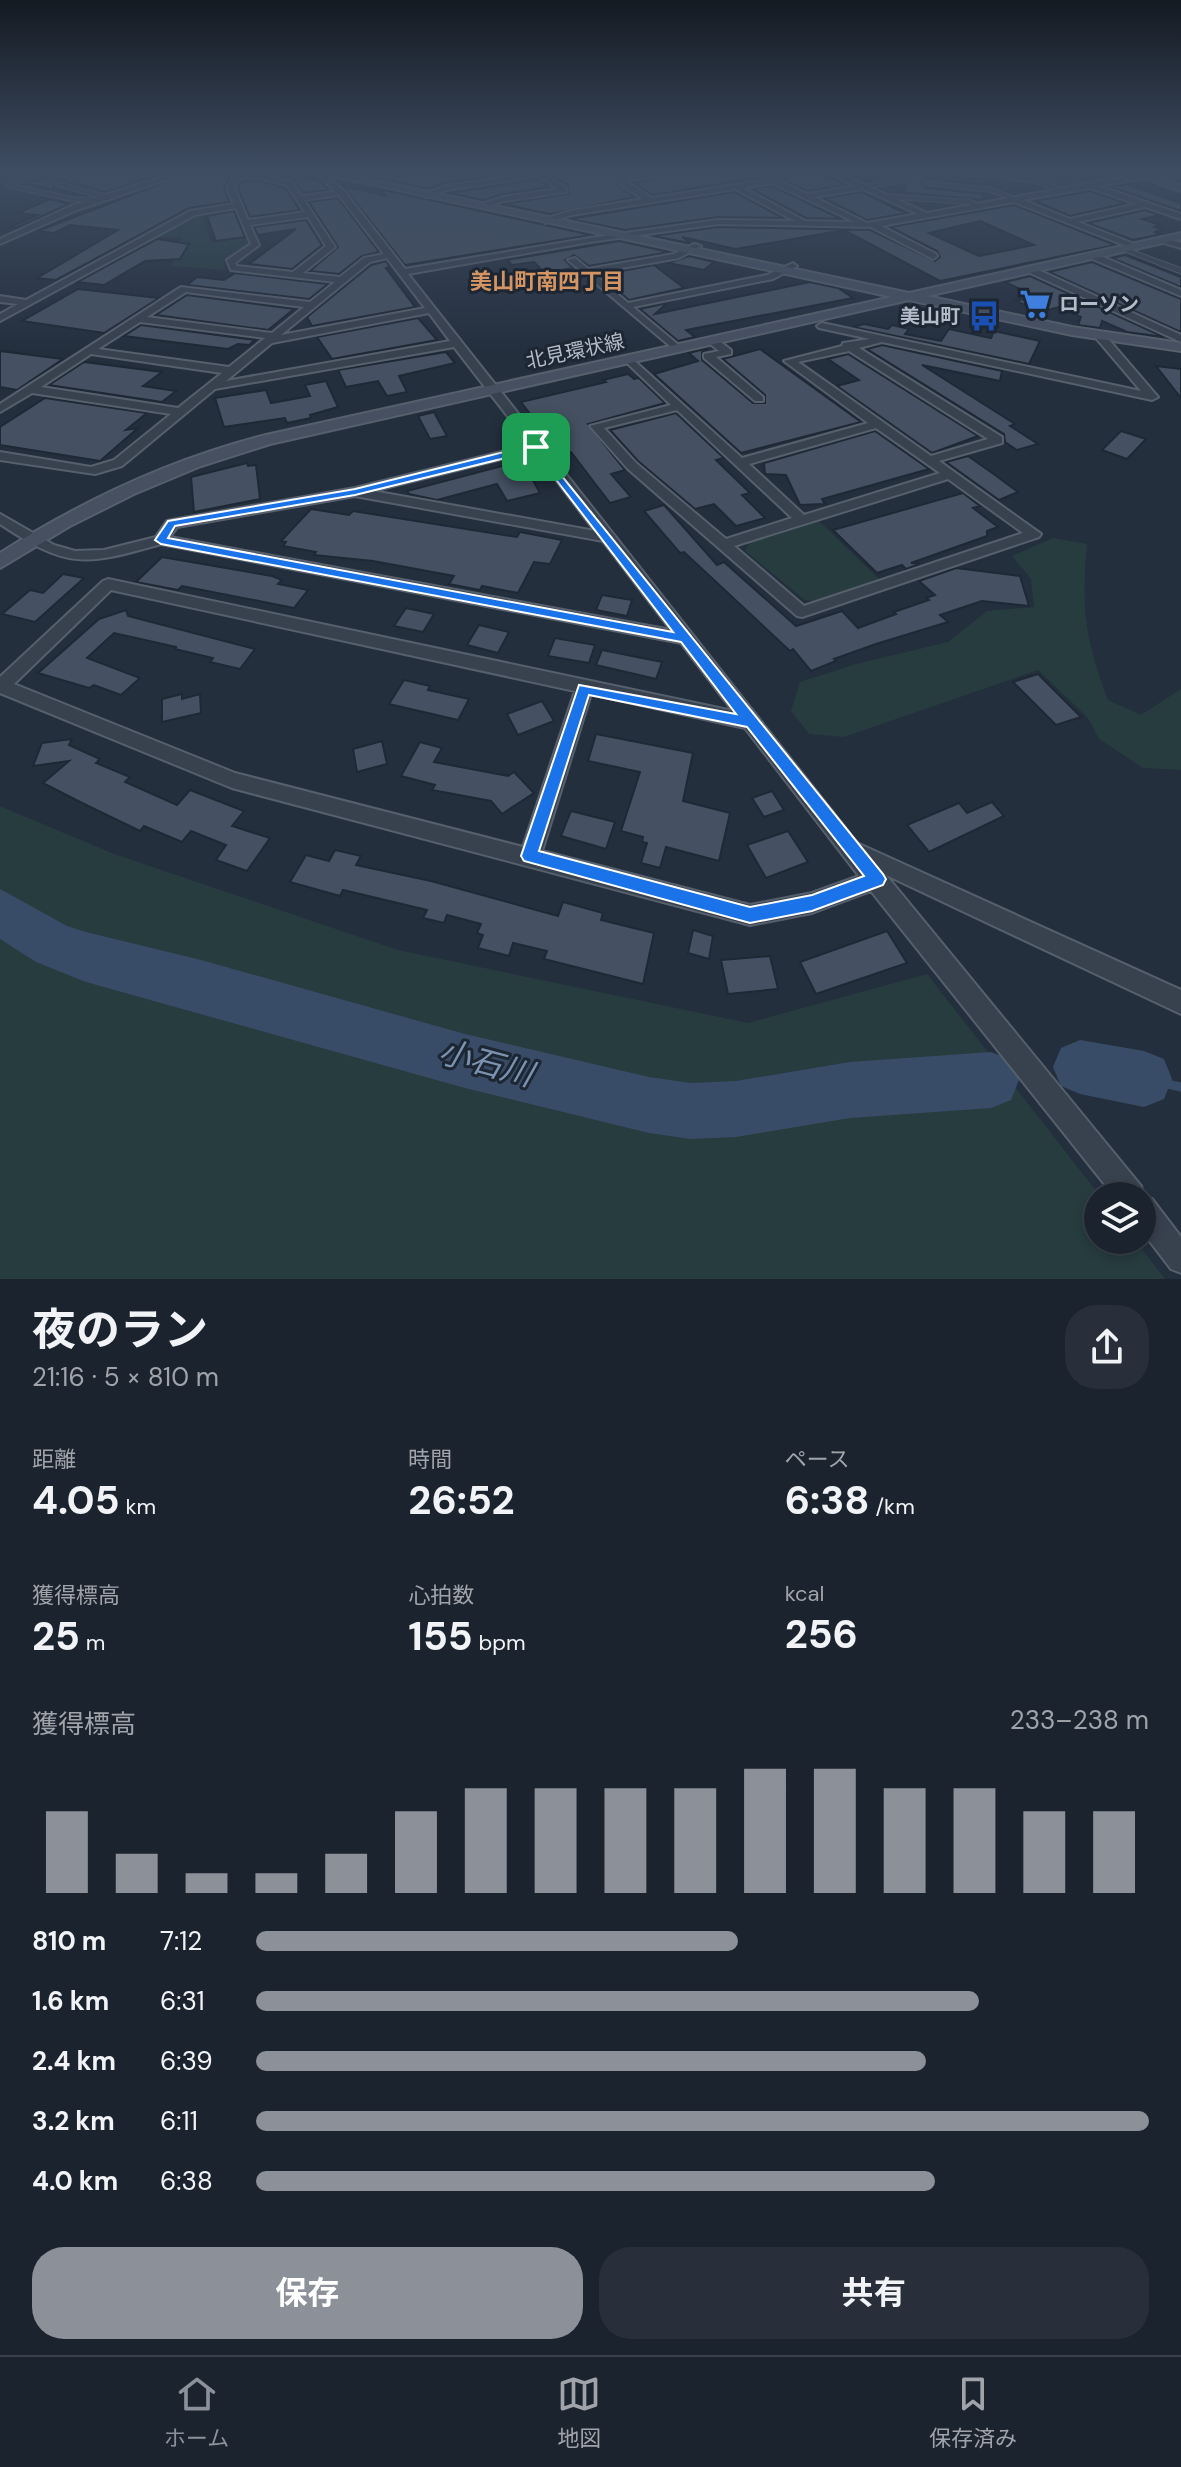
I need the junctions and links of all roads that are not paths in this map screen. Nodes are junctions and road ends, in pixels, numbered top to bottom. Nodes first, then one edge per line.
1 (27, 230) edge
2 (162, 230) edge
3 (249, 230) edge
4 (320, 230) edge
5 (370, 230) edge
6 (593, 230) edge
7 (612, 230) edge
8 (673, 230) edge
9 (880, 230) edge
10 (1088, 230) edge
11 (642, 235) junction
12 (618, 236) junction
13 (1181, 236) edge
14 (1164, 240) junction
15 (0, 242) edge
16 (1181, 246) edge
17 (1129, 248) junction
18 (693, 249) junction
19 (390, 255) junction
20 (933, 256) road end
21 (1093, 256) junction
22 (572, 260) dead end
23 (789, 269) junction
24 (1031, 270) junction
25 (1181, 271) edge
26 (403, 272) junction
27 (586, 272) junction
28 (296, 274) junction
29 (342, 280) junction
30 (1181, 293) edge
31 (911, 296) junction
32 (0, 299) edge
33 (28, 303) junction
34 (312, 305) junction
35 (625, 306) junction
36 (432, 309) junction
37 (0, 318) edge
38 (138, 319) junction
39 (816, 322) junction
40 (1100, 336) junction
41 (272, 338) junction
42 (882, 339) junction
43 (1181, 339) edge
44 (713, 341) junction
45 (457, 343) junction
46 (849, 347) junction
47 (1181, 347) edge
48 (677, 349) junction
49 (88, 351) junction
50 (629, 359) junction
51 (232, 371) junction
52 (213, 386) junction
53 (29, 389) junction
54 (493, 389) junction
55 (759, 399) dead end
56 (680, 406) junction
57 (0, 409) edge
58 (182, 412) junction
59 (880, 423) junction
60 (536, 447) junction
61 (0, 456) edge
62 (930, 460) junction
63 (741, 462) junction
64 (951, 474) junction
65 (355, 492) junction
66 (0, 518) edge
67 (801, 519) junction
68 (607, 537) junction
69 (34, 539) junction
70 (161, 540) junction
71 (724, 544) junction
72 (0, 562) edge
73 (685, 638) junction
74 (584, 689) junction
75 (751, 722) junction
76 (850, 849) junction
77 (530, 856) junction
78 (877, 879) junction
79 (1181, 1002) edge
80 (1120, 1182) edge
81 (1156, 1227) edge
82 (1181, 1259) edge

1 - 15 street
2 - 33 street
3 - 28 street
4 - 28 street
5 - 19 street
6 - 12 street
7 - 11 street
8 - 11 street
9 - 20 street
10 - 17 street
11 - 12 street
11 - 18 street
12 - 18 street
12 - 26 street
13 - 14 street, 北見環状線
14 - 16 street
14 - 17 street, 北見環状線
17 - 21 street, 北見環状線
17 - 25 lane
18 - 23 street
18 - 27 street
19 - 26 street
19 - 29 street
21 - 24 street, 北見環状線
21 - 30 street
22 - 27 street
23 - 31 street
23 - 35 street
24 - 31 street, 北見環状線
24 - 43 street
26 - 36 street
27 - 35 street
28 - 29 street
29 - 34 street
31 - 39 street, 北見環状線
31 - 40 street
32 - 33 street
33 - 37 street
34 - 38 street
34 - 41 street
35 - 48 street
36 - 41 street
36 - 45 street
38 - 41 street
38 - 49 street
39 - 42 street
39 - 44 street, 北見環状線
39 - 46 street
40 - 42 street
40 - 47 street
41 - 51 street
42 - 46 street
44 - 48 street, 北見環状線
44 - 55 street
45 - 52 street
45 - 54 street
46 - 59 street
46 - 62 street
48 - 50 street, 北見環状線
49 - 51 street
49 - 53 street
50 - 54 street, 北見環状線
50 - 56 street
51 - 52 street
52 - 58 street
53 - 57 street
53 - 58 street
54 - 60 street
54 - 69 street, 北見環状線
56 - 63 street
56 - 71 street
58 - 61 street
59 - 62 street
59 - 63 street
60 - 65 street
60 - 68 street
62 - 64 street
63 - 67 street
64 - 67 street
64 - 71 street
65 - 68 street
65 - 70 street
66 - 69 street
67 - 71 street
68 - 73 street
69 - 70 street
69 - 72 street, 北見環状線
70 - 73 street
73 - 75 street
74 - 75 street
74 - 77 street
74 - 77 street
75 - 76 street
76 - 78 street
76 - 79 street
77 - 78 street
78 - 80 street
81 - 82 street

